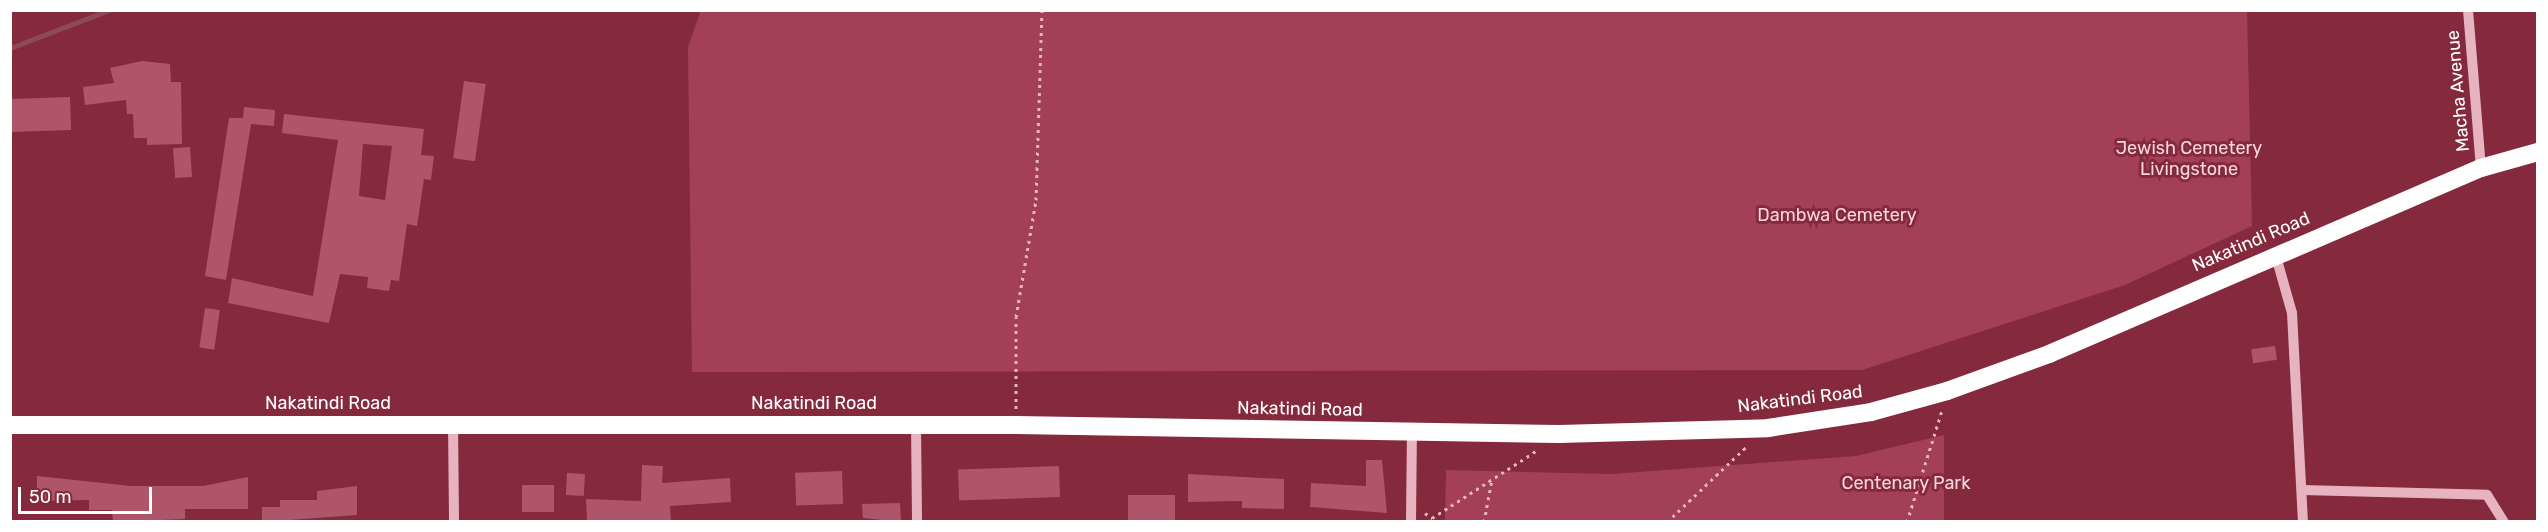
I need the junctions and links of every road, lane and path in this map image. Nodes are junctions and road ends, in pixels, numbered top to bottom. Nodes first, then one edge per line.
1 (1042, 10) edge
2 (2468, 10) edge
3 (2538, 152) edge
4 (2481, 168) junction
5 (2275, 253) junction
6 (1947, 391) junction
7 (453, 423) junction
8 (916, 424) junction
9 (1016, 424) junction
10 (10, 425) edge
11 (1768, 428) junction
12 (1412, 432) junction
13 (1559, 434) junction
14 (1492, 479) junction
15 (2302, 490) junction
16 (1411, 503) junction
17 (1432, 520) edge
18 (454, 522) edge
19 (917, 522) edge
20 (1411, 522) edge
21 (1484, 522) edge
22 (1667, 522) edge
23 (1907, 522) edge
24 (2303, 522) edge
25 (2504, 522) edge

1 - 9 path
2 - 4 street, Macha Avenue
3 - 4 highway, Nakatindi Road
4 - 5 highway, Nakatindi Road
5 - 6 highway, Nakatindi Road
5 - 15 street
6 - 11 highway, Nakatindi Road
6 - 23 path
7 - 8 highway, Nakatindi Road
7 - 10 highway, Nakatindi Road
7 - 18 street
8 - 9 highway, Nakatindi Road
8 - 19 street
9 - 12 highway, Nakatindi Road
11 - 13 highway, Nakatindi Road
11 - 22 path
12 - 13 highway, Nakatindi Road
12 - 16 street
13 - 14 path
14 - 17 path
14 - 21 path
15 - 24 street
15 - 25 street
16 - 17 path
16 - 20 street

